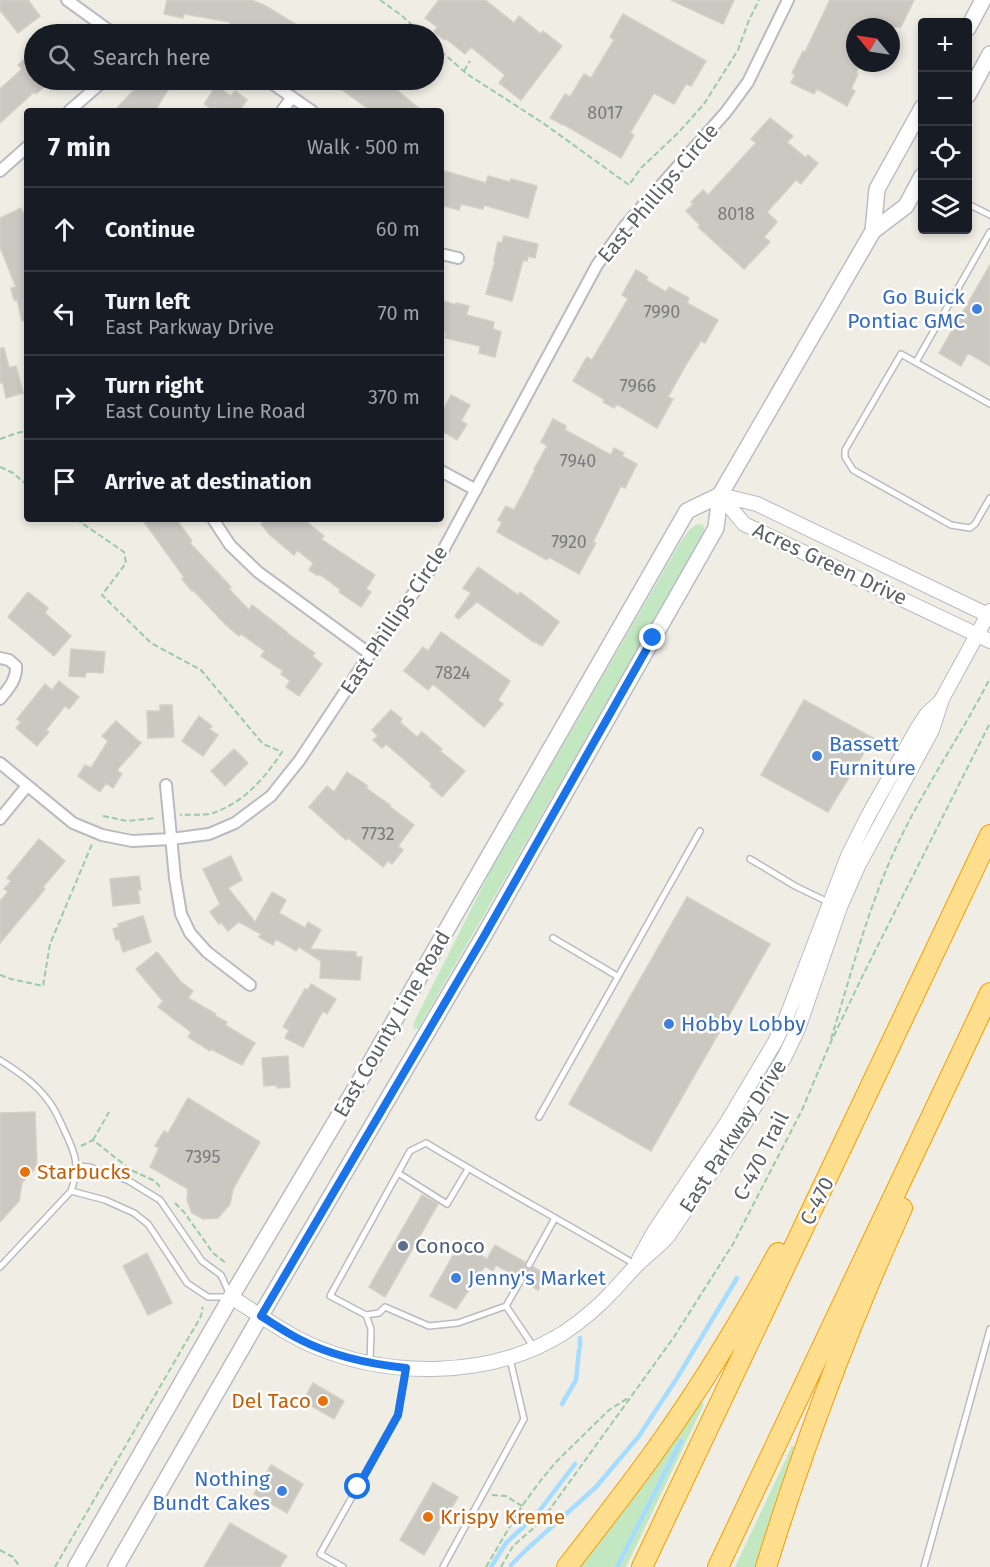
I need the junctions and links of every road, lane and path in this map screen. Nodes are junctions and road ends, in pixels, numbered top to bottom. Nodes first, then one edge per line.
1 (67, 0) edge
2 (380, 0) edge
3 (759, 0) edge
4 (788, 0) edge
5 (983, 0) edge
6 (972, 21) edge
7 (100, 24) edge
8 (411, 24) edge
9 (444, 54) edge
10 (990, 54) edge
11 (471, 61) dead end
12 (464, 71) junction
13 (972, 88) edge
14 (93, 90) edge
15 (282, 90) edge
16 (292, 97) junction
17 (72, 108) edge
18 (284, 108) edge
19 (308, 108) edge
20 (918, 115) edge
21 (24, 150) edge
22 (0, 171) edge
23 (920, 180) edge
24 (972, 206) edge
25 (990, 215) edge
26 (873, 231) junction
27 (990, 232) edge
28 (444, 255) edge
29 (458, 258) dead end
30 (916, 362) junction
31 (990, 404) edge
32 (24, 432) edge
33 (0, 439) edge
34 (0, 466) edge
35 (444, 473) edge
36 (24, 482) edge
37 (476, 490) junction
38 (720, 495) junction
39 (990, 498) edge
40 (80, 522) edge
41 (215, 522) edge
42 (989, 614) edge
43 (984, 638) edge
44 (370, 654) junction
45 (0, 658) edge
46 (990, 678) edge
47 (0, 699) edge
48 (990, 723) edge
49 (0, 763) edge
50 (166, 785) dead end
51 (27, 786) junction
52 (103, 816) dead end
53 (169, 816) junction
54 (0, 819) edge
55 (700, 831) dead end
56 (990, 835) edge
57 (171, 839) junction
58 (92, 844) dead end
59 (750, 859) dead end
60 (835, 905) junction
61 (553, 938) dead end
62 (0, 975) edge
63 (617, 976) junction
64 (250, 985) dead end
65 (990, 993) edge
66 (965, 1046) junction
67 (829, 1047) junction
68 (0, 1060) edge
69 (109, 1112) dead end
70 (539, 1117) dead end
71 (93, 1140) dead end
72 (846, 1140) junction
73 (77, 1166) junction
74 (468, 1169) junction
75 (398, 1173) junction
76 (71, 1191) junction
77 (555, 1218) junction
78 (529, 1265) dead end
79 (636, 1265) junction
80 (0, 1267) edge
81 (521, 1280) dead end
82 (231, 1297) junction
83 (506, 1306) junction
84 (202, 1307) dead end
85 (366, 1315) junction
86 (261, 1316) junction
87 (990, 1329) edge
88 (535, 1349) junction
89 (510, 1357) junction
90 (370, 1363) junction
91 (406, 1368) junction
92 (631, 1397) junction
93 (489, 1495) dead end
94 (522, 1506) junction
95 (0, 1550) edge
96 (20, 1567) edge
97 (55, 1567) edge
98 (76, 1567) edge
99 (116, 1567) edge
100 (343, 1567) edge
101 (442, 1567) edge
102 (486, 1567) edge
103 (501, 1567) edge
104 (567, 1567) edge
105 (642, 1567) edge
106 (718, 1567) edge
107 (766, 1567) edge
108 (924, 1567) edge

1 - 7 street
2 - 8 path
3 - 12 path
4 - 37 street, East Phillips Circle
5 - 6 main road
9 - 12 path
10 - 13 main road
11 - 12 path
14 - 17 street
15 - 16 street
16 - 18 street
16 - 19 street
20 - 26 main road, East County Line Road
21 - 22 street
23 - 26 main road, East County Line Road
24 - 25 lane
26 - 38 main road, East County Line Road
27 - 30 lane
28 - 29 street
30 - 31 lane
30 - 39 lane
32 - 33 path
34 - 36 path
35 - 37 street
37 - 44 street, East Phillips Circle
38 - 42 street, Acres Green Drive
38 - 43 street, Acres Green Drive
38 - 82 main road, East County Line Road
38 - 86 main road, East County Line Road
40 - 53 path
41 - 44 street
42 - 43 street, East Parkway Drive
43 - 60 street, East Parkway Drive
44 - 57 street, East Phillips Circle
45 - 47 street
46 - 67 path
48 - 67 path, C-470 Trail
49 - 51 street, East Phillips Circle
50 - 53 street
51 - 54 street
51 - 57 street, East Phillips Circle
52 - 53 path
53 - 57 street
55 - 63 lane
56 - 72 highway, C-470
57 - 64 street
58 - 62 path
59 - 60 lane
60 - 79 street, East Parkway Drive
61 - 63 lane
63 - 70 lane
65 - 66 highway
66 - 106 highway
66 - 107 highway
67 - 92 path, C-470 Trail
68 - 73 lane
69 - 71 path
72 - 104 highway
72 - 105 highway, C-470
73 - 76 lane
73 - 82 lane
74 - 75 lane
74 - 75 lane
74 - 77 lane
75 - 85 lane
76 - 80 lane
76 - 82 lane
77 - 78 lane
77 - 79 lane
79 - 88 street, East Parkway Drive
81 - 83 lane
82 - 86 street, East Parkway Drive
82 - 98 main road, East County Line Road
83 - 85 lane
83 - 88 lane
84 - 97 path
85 - 90 lane
86 - 90 street, East Parkway Drive
86 - 99 main road, East County Line Road
87 - 108 lane
88 - 89 street, East Parkway Drive
89 - 91 street, East Parkway Drive
89 - 101 lane
90 - 91 street, East Parkway Drive
91 - 100 lane
92 - 94 path
92 - 103 path, C-470 Trail
93 - 94 path
94 - 102 path
95 - 96 path

